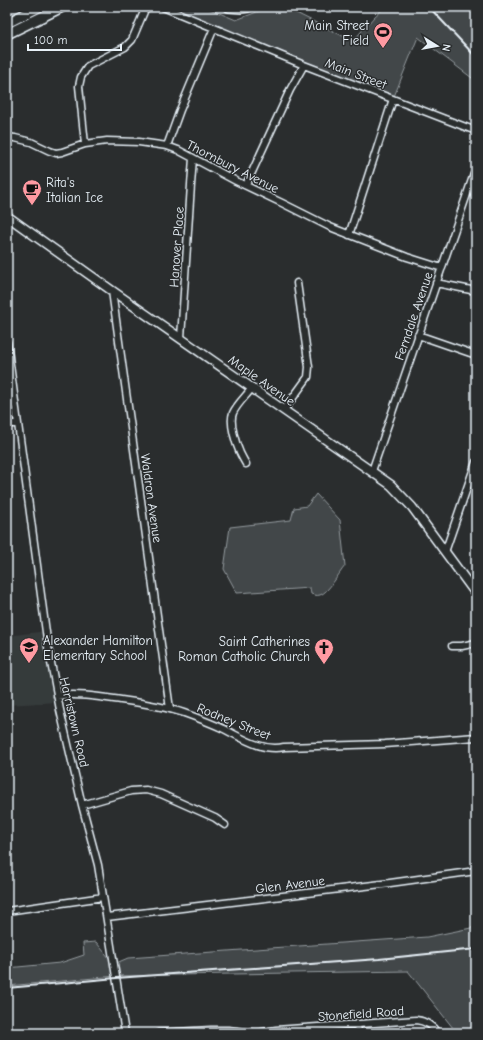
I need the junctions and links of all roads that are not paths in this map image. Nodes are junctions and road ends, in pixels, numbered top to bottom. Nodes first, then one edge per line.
1 (39, 7) edge
2 (62, 7) edge
3 (163, 7) edge
4 (229, 7) edge
5 (248, 7) edge
6 (144, 10) edge
7 (7, 23) edge
8 (214, 28) junction
9 (8, 34) edge
10 (304, 65) junction
11 (393, 99) junction
12 (476, 131) edge
13 (7, 137) edge
14 (85, 144) junction
15 (167, 146) junction
16 (193, 158) junction
17 (476, 168) edge
18 (246, 185) junction
19 (7, 216) edge
20 (349, 235) junction
21 (442, 268) junction
22 (296, 283) dead end
23 (436, 283) junction
24 (112, 290) junction
25 (476, 291) edge
26 (418, 335) junction
27 (181, 338) junction
28 (7, 342) edge
29 (476, 355) edge
30 (252, 388) junction
31 (15, 404) junction
32 (7, 405) edge
33 (284, 410) junction
34 (7, 424) edge
35 (18, 424) junction
36 (476, 462) edge
37 (246, 464) dead end
38 (372, 471) junction
39 (445, 552) junction
40 (476, 594) edge
41 (476, 643) edge
42 (452, 646) dead end
43 (57, 696) junction
44 (170, 709) junction
45 (476, 737) edge
46 (82, 804) junction
47 (224, 825) dead end
48 (476, 871) edge
49 (103, 897) junction
50 (7, 911) edge
51 (107, 917) junction
52 (357, 1024) junction
53 (125, 1033) edge
54 (158, 1033) edge
55 (262, 1033) edge
56 (358, 1033) edge
57 (437, 1033) edge

1 - 7 highway
2 - 9 highway
3 - 8 street, Main Street
4 - 5 highway
6 - 14 street
8 - 10 street, Main Street
8 - 15 street
10 - 11 street, Main Street
10 - 18 street
11 - 12 street, Main Street
11 - 20 street
13 - 14 street, Thornbury Avenue
14 - 15 street, Thornbury Avenue
15 - 16 street, Thornbury Avenue
16 - 18 street, Thornbury Avenue
16 - 27 street, Hanover Place
17 - 21 street, Ferndale Avenue
18 - 20 street, Thornbury Avenue
19 - 24 main road, Maple Avenue
20 - 21 street, Thornbury Avenue
21 - 23 street, Ferndale Avenue
22 - 33 street
23 - 25 street
23 - 26 street, Ferndale Avenue
24 - 27 main road, Maple Avenue
24 - 44 street, Waldron Avenue
26 - 29 street
26 - 38 street, Ferndale Avenue
27 - 30 main road, Maple Avenue
28 - 31 street, Harristown Road
30 - 33 main road, Maple Avenue
30 - 37 street
31 - 32 street
31 - 35 street, Harristown Road
33 - 38 main road, Maple Avenue
34 - 35 street
35 - 43 street, Harristown Road
36 - 39 street
38 - 39 main road, Maple Avenue
39 - 40 main road, Maple Avenue
41 - 42 street
43 - 44 street, Rodney Street
43 - 46 street, Harristown Road
44 - 45 street, Rodney Street
46 - 47 street
46 - 49 street, Harristown Road
48 - 51 street, Glen Avenue
49 - 50 street
49 - 51 street, Harristown Road
51 - 53 street, Harristown Road
52 - 55 street, Stonefield Road
52 - 56 street
52 - 57 street, Stonefield Road
54 - 55 street, Stonefield Road

